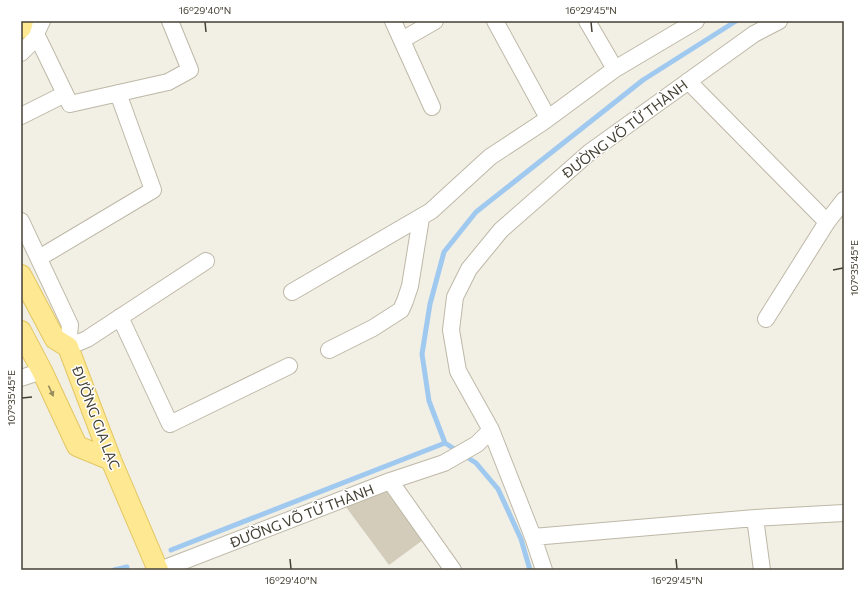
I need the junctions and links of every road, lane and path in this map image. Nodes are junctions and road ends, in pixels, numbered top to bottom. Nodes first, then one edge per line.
1 (170, 21) edge
2 (393, 21) edge
3 (435, 21) edge
4 (495, 21) edge
5 (587, 21) edge
6 (779, 21) edge
7 (690, 22) edge
8 (31, 26) edge
9 (402, 40) junction
10 (21, 53) edge
11 (615, 69) junction
12 (688, 81) junction
13 (118, 93) junction
14 (65, 94) junction
15 (432, 107) dead end
16 (21, 116) edge
17 (548, 118) junction
18 (844, 200) edge
19 (421, 218) junction
20 (21, 221) edge
21 (827, 222) junction
22 (39, 258) junction
23 (206, 261) dead end
24 (21, 275) edge
25 (292, 292) dead end
26 (120, 317) junction
27 (766, 319) dead end
28 (21, 331) edge
29 (68, 347) junction
30 (329, 350) dead end
31 (289, 366) dead end
32 (42, 372) junction
33 (21, 378) edge
34 (491, 430) junction
35 (111, 460) junction
36 (390, 481) junction
37 (844, 513) edge
38 (755, 518) junction
39 (533, 537) junction
40 (159, 570) edge
41 (453, 570) edge
42 (544, 570) edge
43 (762, 570) edge

1 - 13 street
2 - 9 street
3 - 9 street
4 - 17 street
5 - 11 street
6 - 12 street, ĐƯỜNG VÕ TỬ THÀNH
7 - 11 street
8 - 10 street
8 - 14 street
9 - 15 street
11 - 17 street
12 - 21 street
12 - 34 street, ĐƯỜNG VÕ TỬ THÀNH
13 - 14 street
13 - 22 street
14 - 16 street
17 - 19 street
18 - 21 street
19 - 25 street
19 - 30 street
20 - 22 street
21 - 27 street
22 - 29 street
23 - 26 street
24 - 29 main road
26 - 29 street
26 - 31 street
28 - 32 main road
29 - 35 main road, ĐƯỜNG GIA LẠC
32 - 33 street
32 -> 35 main road
34 - 36 street, ĐƯỜNG VÕ TỬ THÀNH
34 - 39 street, ĐƯỜNG VÕ TỬ THÀNH
35 - 40 main road, ĐƯỜNG GIA LẠC
36 - 40 street, ĐƯỜNG VÕ TỬ THÀNH
36 - 41 street
37 - 38 street
38 - 39 street
38 - 43 street
39 - 42 street, ĐƯỜNG VÕ TỬ THÀNH

